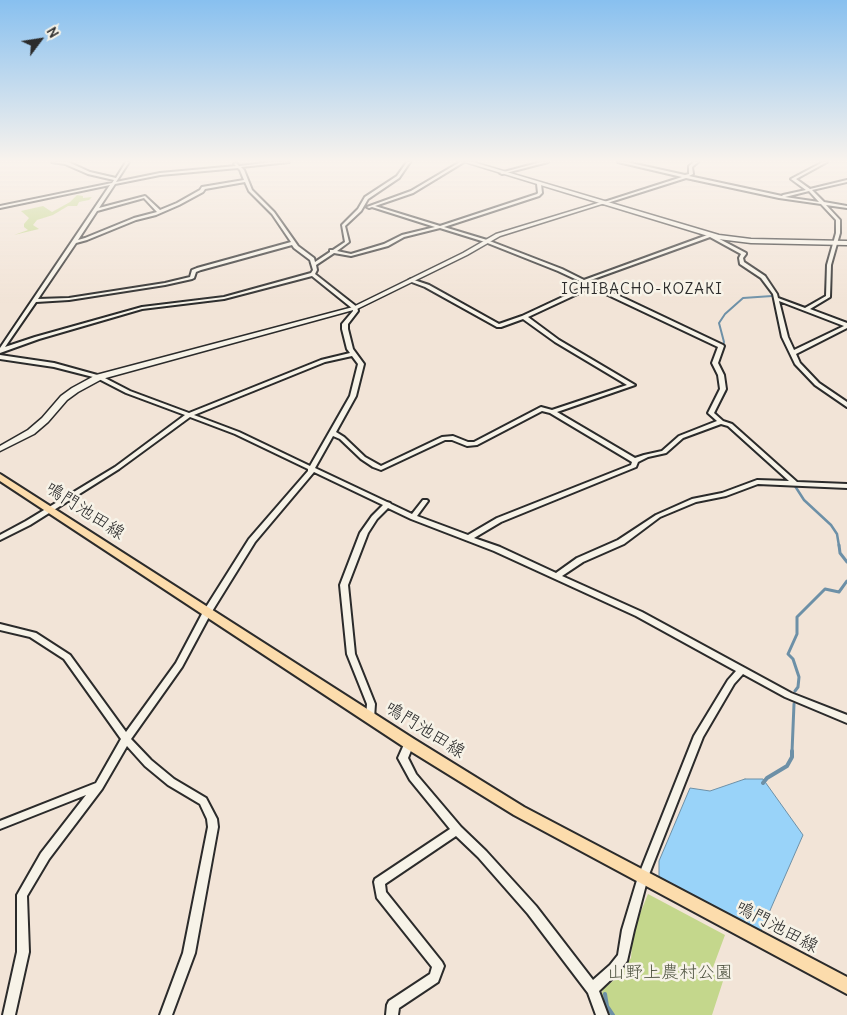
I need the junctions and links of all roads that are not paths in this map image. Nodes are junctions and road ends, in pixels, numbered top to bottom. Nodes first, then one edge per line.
1 (157, 209) edge
2 (165, 209) edge
3 (269, 209) edge
4 (382, 209) edge
5 (495, 209) edge
6 (582, 209) edge
7 (624, 209) edge
8 (828, 209) edge
9 (95, 210) edge
10 (360, 210) edge
11 (159, 212) junction
12 (440, 228) junction
13 (710, 235) junction
14 (486, 241) junction
15 (73, 242) junction
16 (835, 242) junction
17 (293, 243) junction
18 (847, 243) edge
19 (332, 251) junction
20 (315, 264) junction
21 (313, 274) junction
22 (411, 280) junction
23 (587, 283) junction
24 (777, 299) junction
25 (34, 302) junction
26 (355, 308) junction
27 (807, 309) junction
28 (524, 317) junction
29 (847, 325) edge
30 (0, 351) edge
31 (793, 353) junction
32 (352, 354) junction
33 (0, 357) edge
34 (99, 377) junction
35 (847, 405) edge
36 (552, 412) junction
37 (189, 415) junction
38 (722, 422) junction
39 (333, 433) junction
40 (0, 449) edge
41 (635, 461) junction
42 (312, 470) junction
43 (0, 477) edge
44 (795, 484) junction
45 (847, 486) edge
46 (425, 501) dead end
47 (388, 504) junction
48 (47, 510) junction
49 (413, 516) junction
50 (470, 537) junction
51 (0, 538) edge
52 (556, 576) junction
53 (207, 612) junction
54 (0, 626) edge
55 (742, 670) junction
56 (370, 718) junction
57 (847, 719) edge
58 (126, 739) junction
59 (409, 743) junction
60 (99, 786) junction
61 (0, 825) edge
62 (457, 830) junction
63 (643, 877) junction
64 (847, 986) edge
65 (592, 989) junction
66 (9, 1015) edge
67 (166, 1015) edge
68 (392, 1015) edge
69 (602, 1015) edge

1 - 11 street
2 - 11 street
3 - 17 street
4 - 12 street
5 - 12 street
6 - 14 street
7 - 13 street
8 - 16 street
9 - 15 street
10 - 19 street
11 - 15 street
12 - 14 street
12 - 19 street
13 - 16 street
13 - 23 street
13 - 24 street
14 - 22 street
14 - 23 street
15 - 25 street
16 - 18 street
16 - 27 street
17 - 20 street
17 - 25 street
19 - 20 street
20 - 21 street
21 - 26 street
21 - 30 street
22 - 26 street
22 - 28 street
23 - 28 street
23 - 38 street
24 - 27 street
24 - 31 street
25 - 30 street
26 - 32 street
26 - 34 street
27 - 29 street
28 - 36 street
29 - 31 street
31 - 35 street
32 - 37 street
32 - 39 street
33 - 34 street
34 - 37 street
34 - 40 street
36 - 39 street
36 - 41 street
37 - 42 street
37 - 48 street
38 - 41 street
38 - 44 street
39 - 42 street
41 - 50 street
42 - 47 street
42 - 53 street
43 - 48 main road, 鳴門池田線
44 - 45 street
44 - 52 street
46 - 49 street
47 - 49 street
47 - 56 street
48 - 51 street
48 - 53 main road, 鳴門池田線
49 - 50 street
50 - 52 street
52 - 55 street
53 - 56 main road, 鳴門池田線
53 - 58 street
54 - 58 street
55 - 57 street
55 - 63 street
56 - 59 main road, 鳴門池田線
58 - 60 street
58 - 67 street
59 - 62 street
59 - 63 main road, 鳴門池田線
60 - 61 street
60 - 66 street
62 - 65 street
62 - 68 street
63 - 64 main road, 鳴門池田線
63 - 65 street
65 - 69 street

